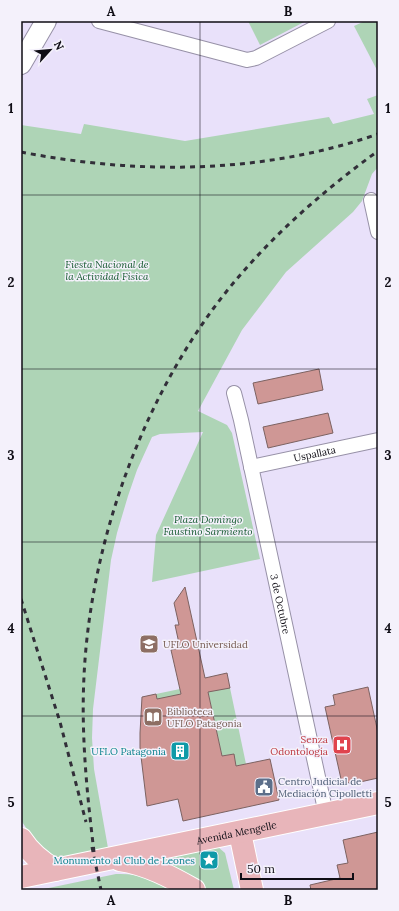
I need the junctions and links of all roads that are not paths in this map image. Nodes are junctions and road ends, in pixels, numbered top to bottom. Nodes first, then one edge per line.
1 (46, 21) edge
2 (99, 21) edge
3 (328, 21) edge
4 (21, 64) edge
5 (371, 200) dead end
6 (378, 232) edge
7 (234, 393) dead end
8 (378, 440) edge
9 (251, 467) junction
10 (378, 803) edge
11 (326, 814) junction
12 (240, 833) junction
13 (21, 839) edge
14 (104, 860) junction
15 (55, 870) junction
16 (21, 877) edge
17 (194, 890) edge
18 (252, 890) edge

1 - 4 main road
2 - 3 street
5 - 6 street
7 - 9 street, 3 de Octubre
8 - 9 street, Uspallata
9 - 11 street, 3 de Octubre
10 - 11 main road, Avenida Mengelle
11 - 12 main road, Avenida Mengelle
12 - 14 main road, Avenida Mengelle
12 - 18 main road
13 - 15 main road
14 - 15 main road, Avenida Mengelle
14 - 17 main road
15 - 16 main road, Avenida Mengelle

